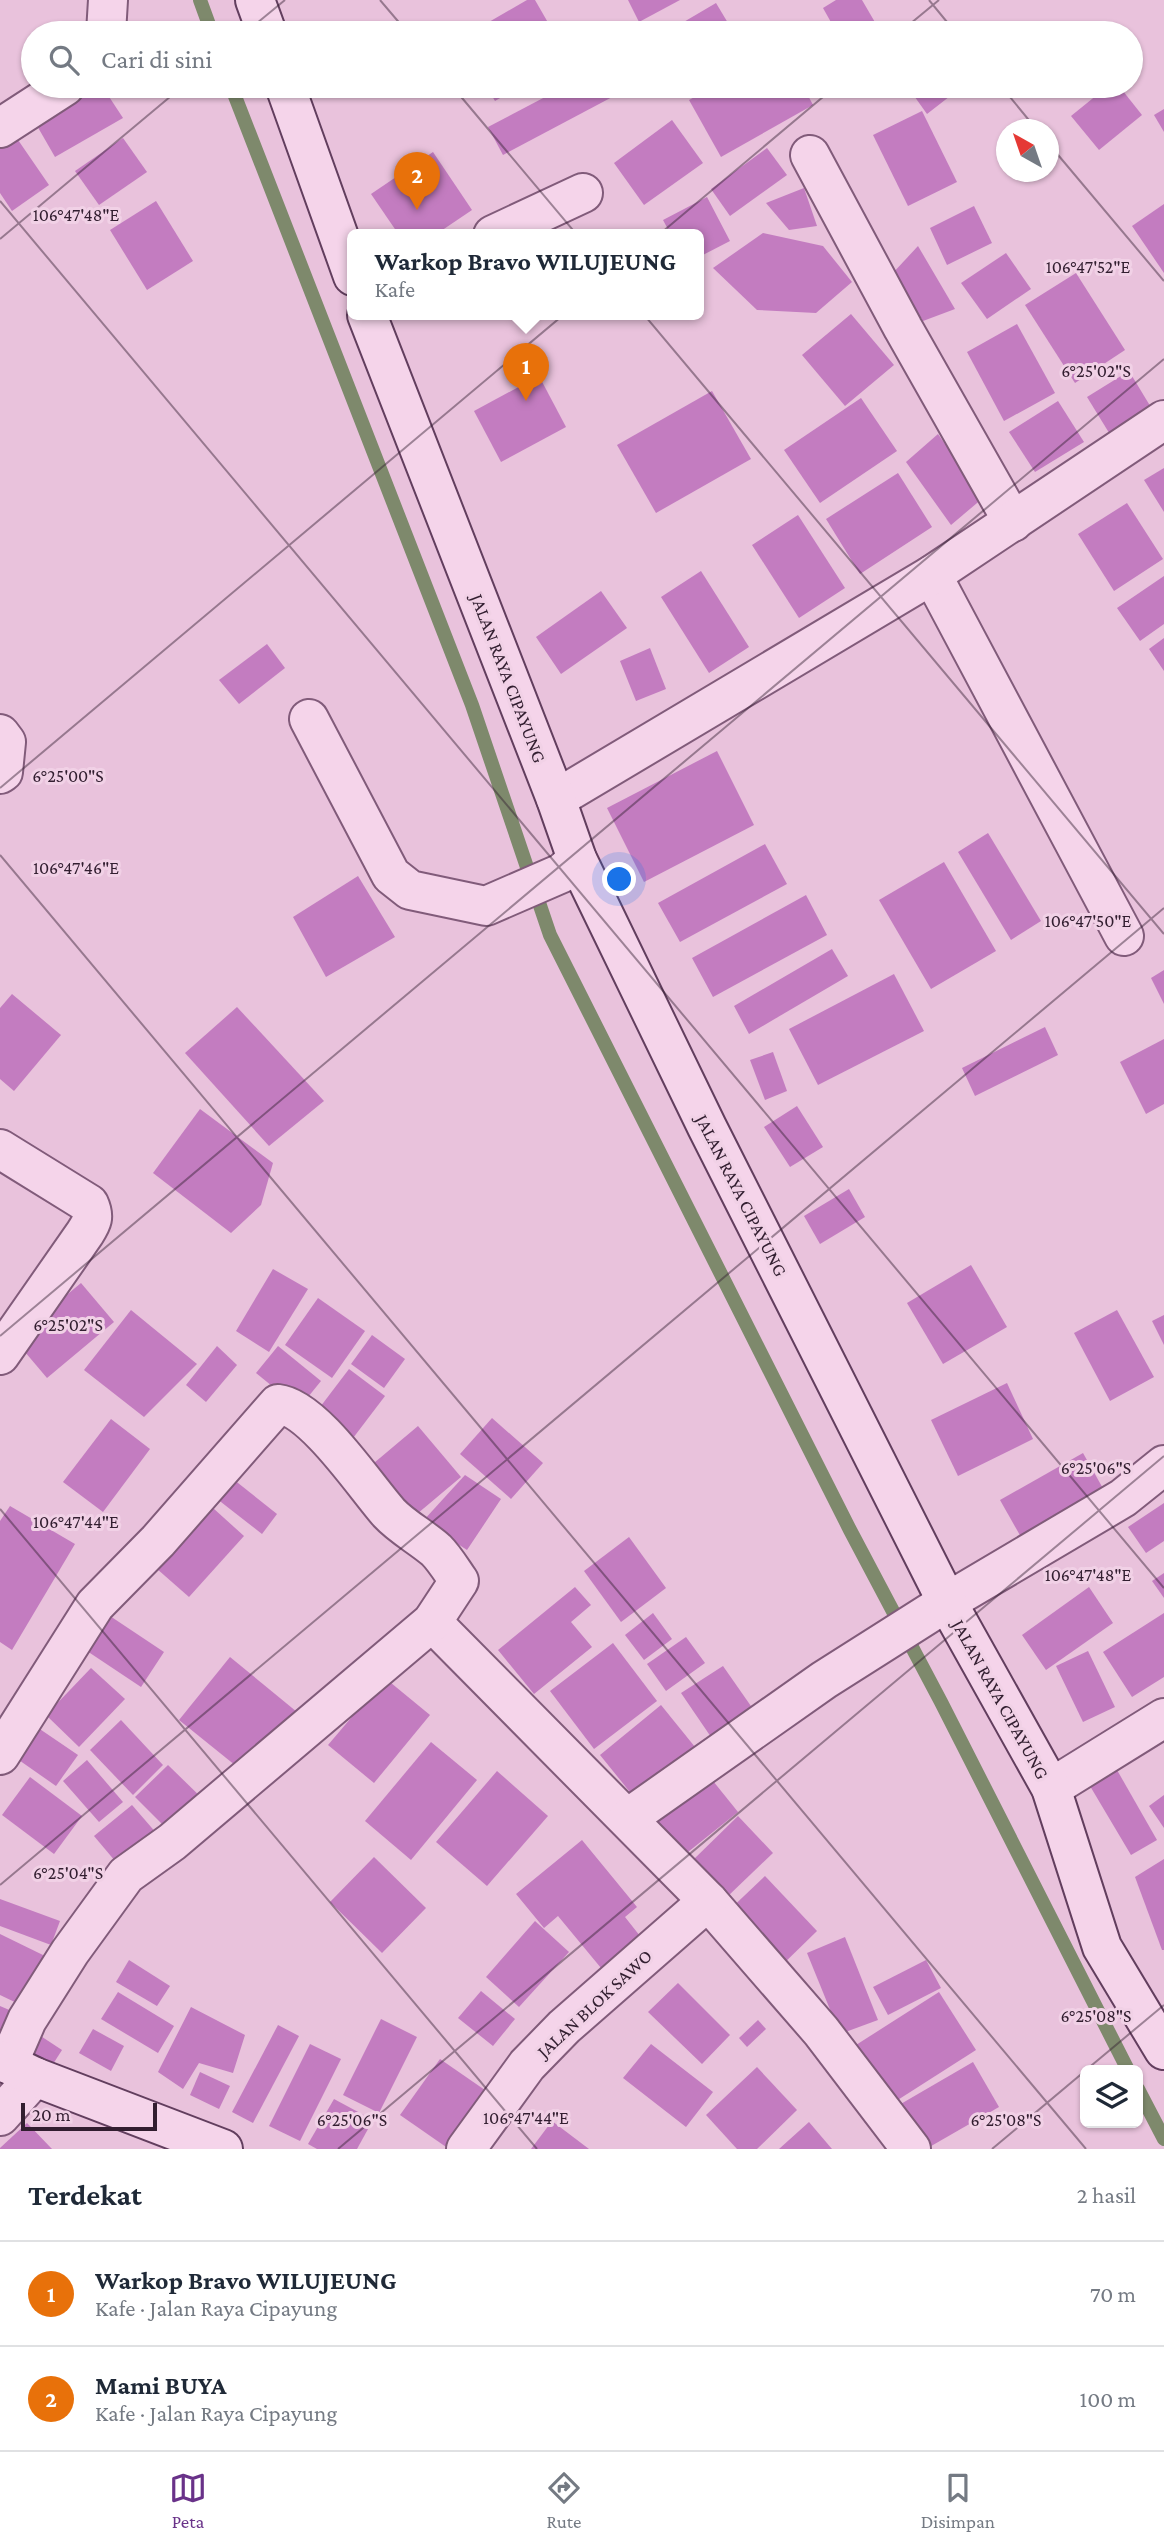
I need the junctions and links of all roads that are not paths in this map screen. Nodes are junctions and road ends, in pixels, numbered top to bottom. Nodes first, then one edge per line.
1 (108, 0) edge
2 (255, 0) edge
3 (107, 21) edge
4 (263, 21) edge
5 (46, 98) edge
6 (289, 98) edge
7 (0, 128) edge
8 (810, 155) dead end
9 (583, 193) dead end
10 (506, 229) edge
11 (347, 259) edge
12 (369, 320) edge
13 (1164, 421) edge
14 (1013, 522) junction
15 (932, 575) junction
16 (309, 719) dead end
17 (0, 734) edge
18 (0, 774) edge
19 (556, 799) junction
20 (569, 866) junction
21 (1124, 936) dead end
22 (0, 1149) edge
23 (0, 1355) edge
24 (1164, 1465) edge
25 (941, 1607) junction
26 (432, 1622) junction
27 (1164, 1718) edge
28 (0, 1755) edge
29 (1051, 1788) junction
30 (628, 1818) junction
31 (708, 1901) junction
32 (1164, 2050) edge
33 (14, 2067) edge
34 (0, 2116) edge
35 (223, 2149) edge
36 (466, 2149) edge
37 (911, 2149) edge

1 - 3 street
2 - 4 street
5 - 7 street
6 - 11 street
8 - 14 street
9 - 10 street
12 - 19 street, JALAN RAYA CIPAYUNG
13 - 14 street
14 - 15 street
15 - 19 street
15 - 21 street
16 - 20 street
17 - 18 street
19 - 20 street, JALAN RAYA CIPAYUNG
20 - 25 street, JALAN RAYA CIPAYUNG
22 - 23 street
24 - 25 street
25 - 29 street, JALAN RAYA CIPAYUNG
25 - 30 street
26 - 28 street
26 - 30 street
26 - 33 street
27 - 29 street
29 - 32 street, JALAN RAYA CIPAYUNG
30 - 31 street
31 - 36 street, JALAN BLOK SAWO
31 - 37 street
33 - 34 street
33 - 35 street

